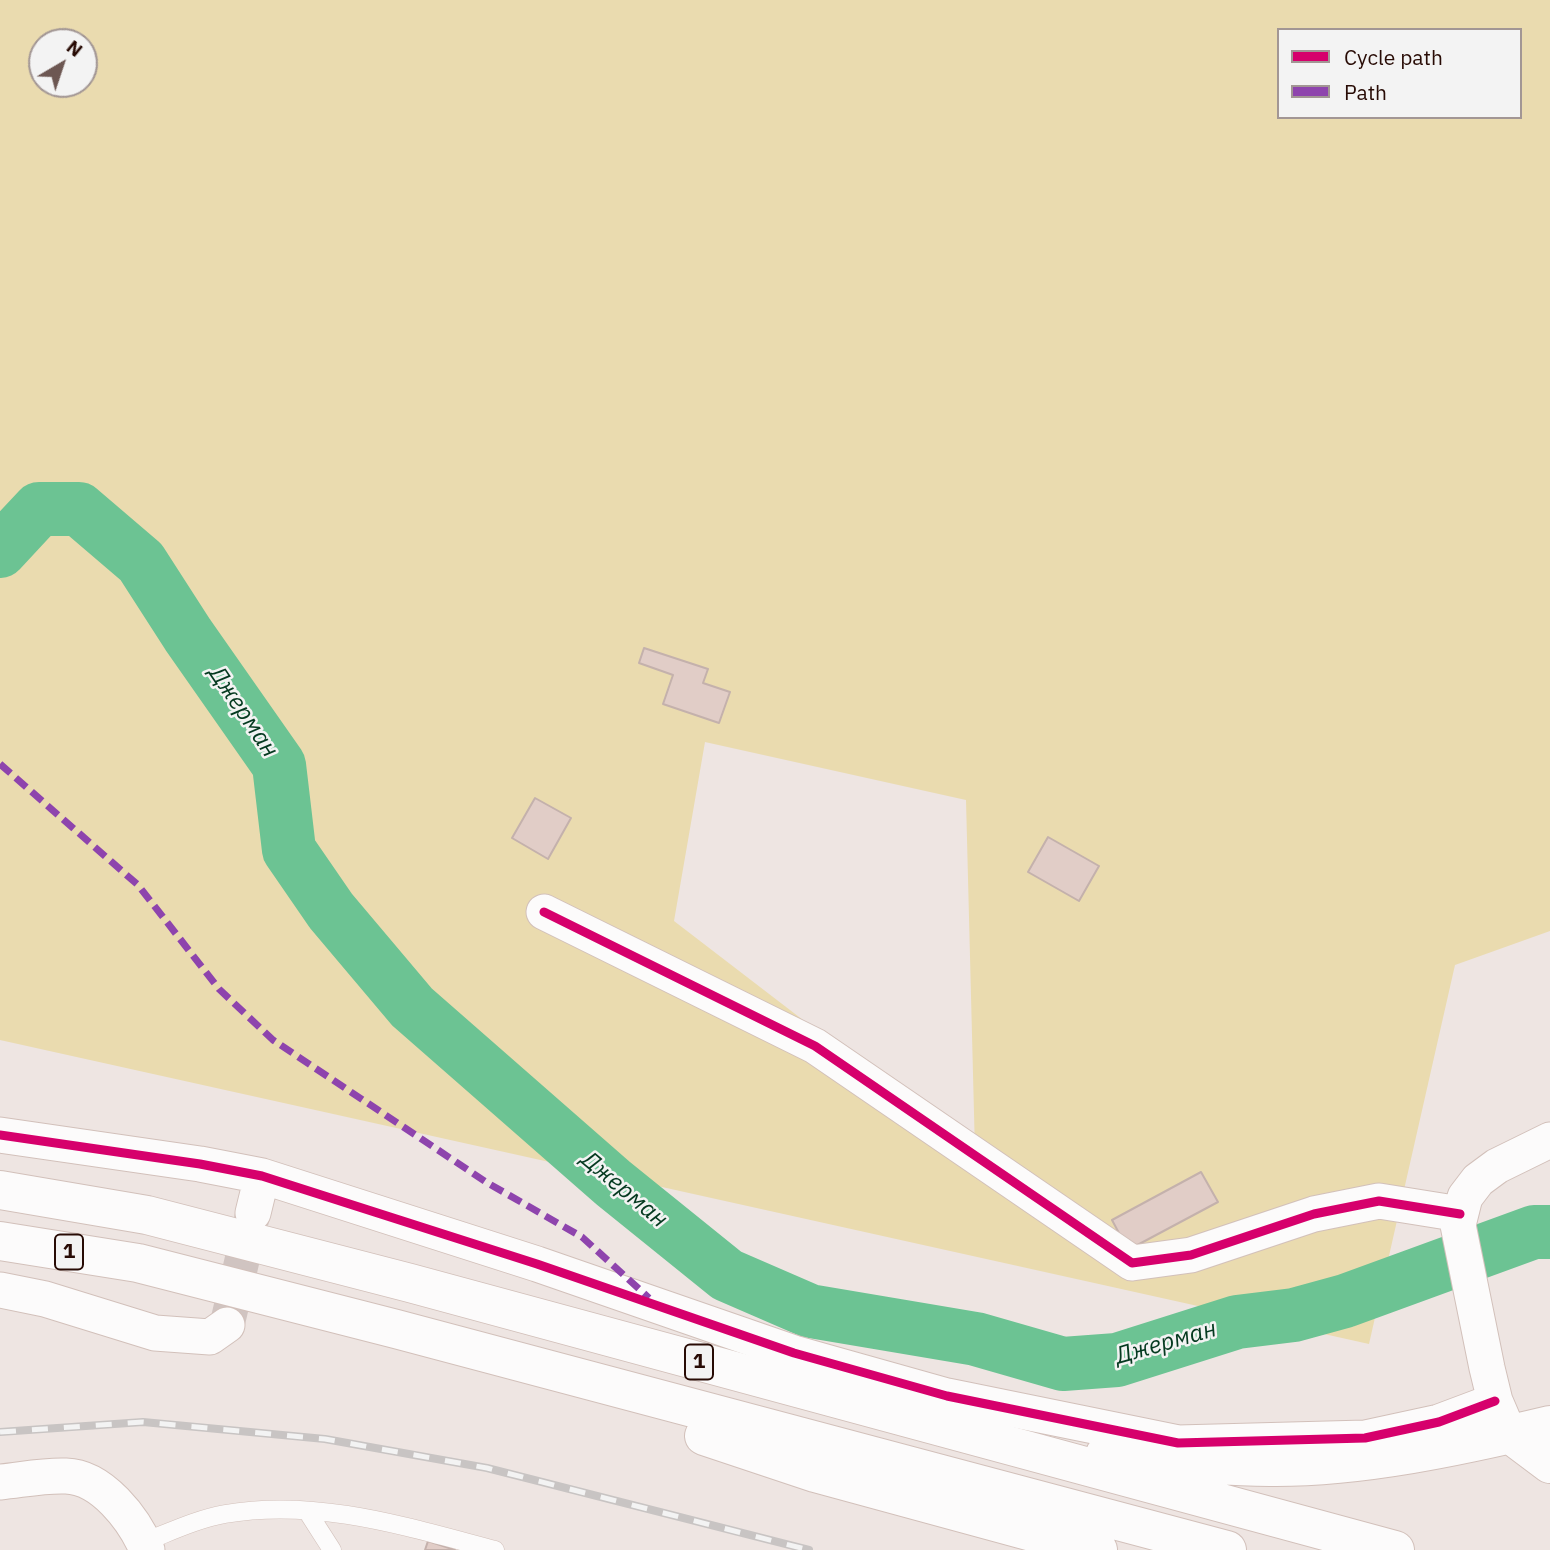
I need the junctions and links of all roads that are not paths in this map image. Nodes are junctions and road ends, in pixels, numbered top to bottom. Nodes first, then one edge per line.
1 (544, 912) dead end
2 (0, 1135) edge
3 (1550, 1140) edge
4 (262, 1176) junction
5 (0, 1190) edge
6 (253, 1213) tunnel mouth
7 (1459, 1220) junction
8 (0, 1241) edge
9 (0, 1290) edge
10 (360, 1320) junction
11 (227, 1325) dead end
12 (1502, 1418) junction
13 (1550, 1425) edge
14 (996, 1444) junction
15 (1550, 1464) edge
16 (0, 1482) edge
17 (307, 1511) junction
18 (145, 1546) edge
19 (332, 1550) edge
20 (495, 1550) edge
21 (1098, 1550) edge
22 (1227, 1550) edge
23 (1395, 1550) edge

1 - 7 street
2 - 4 street
3 - 7 street
4 - 6 street
4 - 12 street
5 - 14 main road, 1
7 - 12 street
8 - 10 main road, 1
9 - 11 street
10 - 21 main road
10 - 22 main road, 1
12 - 13 main road
12 - 14 main road
12 - 15 main road
14 - 23 main road, 1
16 - 18 street
17 - 18 lane
17 - 19 lane
17 - 20 lane

